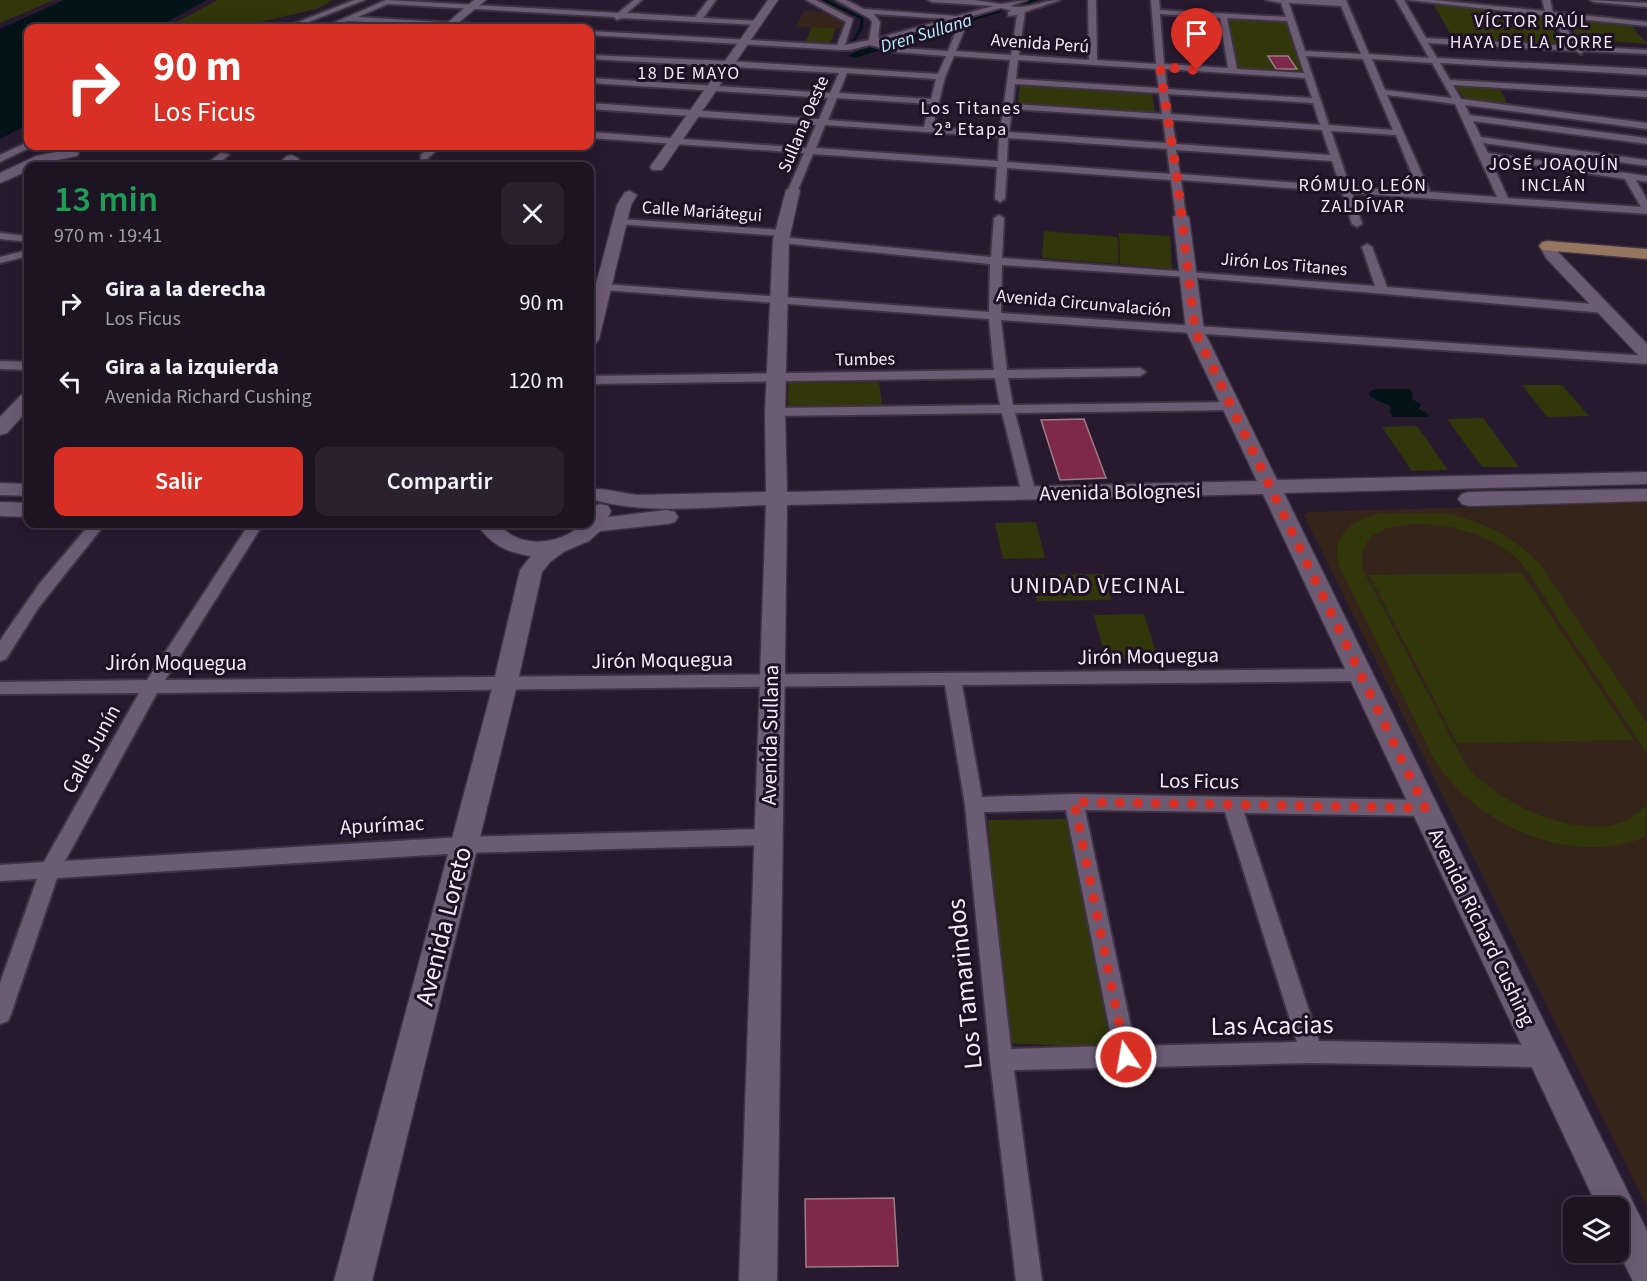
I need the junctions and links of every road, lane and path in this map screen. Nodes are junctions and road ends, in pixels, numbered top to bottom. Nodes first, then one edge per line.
1 (361, 0) edge
2 (638, 0) edge
3 (712, 0) edge
4 (773, 0) edge
5 (810, 0) edge
6 (840, 0) edge
7 (932, 0) edge
8 (1023, 0) edge
9 (1056, 0) edge
10 (1092, 0) edge
11 (1155, 0) edge
12 (1270, 0) edge
13 (1285, 0) edge
14 (1400, 0) edge
15 (1412, 0) edge
16 (1546, 0) edge
17 (1594, 0) edge
18 (390, 1) edge
19 (577, 2) dead end
20 (1343, 2) edge
21 (478, 3) edge
22 (1647, 5) edge
23 (1005, 6) junction
24 (1019, 10) junction
25 (563, 11) junction
26 (862, 11) junction
27 (1157, 12) junction
28 (622, 14) junction
29 (1550, 14) junction
30 (1223, 15) junction
31 (965, 17) junction
32 (1001, 17) dead end
33 (348, 19) junction
34 (1289, 19) junction
35 (697, 20) junction
36 (757, 23) junction
37 (297, 24) edge
38 (336, 24) edge
39 (410, 24) edge
40 (452, 24) edge
41 (1647, 24) edge
42 (971, 25) dead end
43 (961, 28) junction
44 (951, 31) dead end
45 (594, 34) edge
46 (594, 35) edge
47 (1423, 40) junction
48 (744, 43) junction
49 (909, 43) dead end
50 (880, 46) junction
51 (840, 48) junction
52 (1578, 48) junction
53 (1647, 52) edge
54 (1302, 53) junction
55 (952, 54) junction
56 (594, 57) edge
57 (1368, 57) junction
58 (1016, 59) junction
59 (1436, 61) junction
60 (729, 63) junction
61 (1093, 63) junction
62 (1160, 67) junction
63 (1595, 69) junction
64 (843, 71) junction
65 (1233, 72) junction
66 (1647, 72) edge
67 (1310, 76) junction
68 (941, 77) junction
69 (1601, 77) dead end
70 (594, 80) edge
71 (1012, 81) junction
72 (1448, 82) junction
73 (1607, 85) dead end
74 (713, 87) junction
75 (1164, 91) junction
76 (1383, 92) junction
77 (1614, 93) junction
78 (834, 94) junction
79 (1647, 94) edge
80 (1317, 101) junction
81 (935, 102) junction
82 (1460, 102) junction
83 (1618, 103) dead end
84 (594, 106) edge
85 (1009, 106) junction
86 (1622, 113) dead end
87 (695, 114) junction
88 (1168, 117) junction
89 (1467, 117) junction
90 (822, 123) junction
91 (1626, 123) junction
92 (1647, 126) edge
93 (1326, 128) junction
94 (928, 130) junction
95 (1400, 133) junction
96 (594, 135) edge
97 (1004, 135) junction
98 (1479, 140) junction
99 (676, 141) junction
100 (1647, 141) edge
101 (24, 147) edge
102 (1173, 147) junction
103 (65, 150) edge
104 (71, 150) edge
105 (432, 150) edge
106 (810, 151) junction
107 (225, 155) dead end
108 (1483, 155) junction
109 (424, 157) dead end
110 (1335, 158) junction
111 (0, 159) edge
112 (35, 162) edge
113 (215, 162) edge
114 (1647, 163) edge
115 (1002, 165) junction
116 (0, 166) edge
117 (24, 167) edge
118 (657, 167) dead end
119 (1629, 177) junction
120 (0, 178) edge
121 (1177, 178) junction
122 (1647, 179) edge
123 (1346, 189) junction
124 (793, 190) joint
125 (630, 195) dead end
126 (1426, 195) junction
127 (1000, 199) dead end
128 (1504, 201) junction
129 (1647, 210) edge
130 (1181, 217) joint
131 (999, 218) dead end
132 (621, 222) junction
133 (1357, 224) dead end
134 (0, 236) edge
135 (782, 236) junction
136 (24, 239) edge
137 (1367, 247) dead end
138 (1550, 250) junction
139 (24, 254) edge
140 (1647, 254) edge
141 (0, 260) edge
142 (996, 261) junction
143 (1647, 262) edge
144 (1188, 274) junction
145 (596, 286) edge
146 (1382, 290) junction
147 (780, 300) junction
148 (594, 304) edge
149 (1604, 309) junction
150 (995, 314) junction
151 (1195, 331) junction
152 (1647, 354) edge
153 (1647, 360) edge
154 (0, 365) edge
155 (24, 366) edge
156 (1140, 372) dead end
157 (1001, 375) junction
158 (776, 378) junction
159 (594, 380) edge
160 (24, 403) edge
161 (1232, 406) junction
162 (1006, 410) junction
163 (775, 412) junction
164 (0, 429) edge
165 (1647, 478) edge
166 (0, 489) edge
167 (24, 490) edge
168 (594, 492) edge
169 (1029, 494) junction
170 (594, 495) edge
171 (1647, 495) edge
172 (1275, 496) junction
173 (777, 506) junction
174 (0, 509) edge
175 (24, 510) edge
176 (595, 525) joint
177 (95, 528) edge
178 (253, 528) edge
179 (486, 528) edge
180 (591, 528) edge
181 (523, 558) junction
182 (0, 655) edge
183 (1361, 675) junction
184 (954, 681) junction
185 (771, 682) junction
186 (505, 685) junction
187 (152, 686) junction
188 (0, 688) edge
189 (1074, 802) junction
190 (1232, 804) junction
191 (974, 805) junction
192 (1425, 808) junction
193 (767, 837) junction
194 (464, 844) junction
195 (49, 872) junction
196 (0, 873) edge
197 (0, 1014) edge
198 (1311, 1052) junction
199 (1544, 1056) junction
200 (1126, 1057) junction
201 (1001, 1060) junction
202 (1612, 1197) edge
203 (1629, 1232) edge
204 (1647, 1270) edge
205 (354, 1281) edge
206 (758, 1281) edge
207 (1029, 1281) edge

1 - 37 street
2 - 28 street
3 - 35 street
4 - 36 main road
5 - 51 street
6 - 26 street
7 - 23 street
8 - 23 street
9 - 24 street
10 - 61 street
11 - 27 street, Avenida Richard Cushing
12 - 13 street
13 - 20 street
13 - 34 street
14 - 47 street
15 - 29 street
16 - 29 street
17 - 22 street
18 - 21 street
18 - 33 street
19 - 25 street
20 - 57 street
21 - 25 street
21 - 40 main road
23 - 24 street
23 - 31 street
24 - 32 street
24 - 58 street
25 - 28 street
26 - 31 street
26 - 50 street
27 - 30 street
27 - 62 street, Avenida Richard Cushing
28 - 35 street
28 - 45 street
29 - 41 street
29 - 52 street
30 - 34 street
30 - 65 street
31 - 50 street
33 - 38 street
33 - 39 street
34 - 54 street
35 - 36 street
36 - 48 main road
42 - 43 street
43 - 44 street
43 - 55 street
46 - 48 street, Avenida Perú
47 - 52 street
47 - 59 street
48 - 51 street, Avenida Perú
48 - 60 main road
49 - 50 street
50 - 51 street, Avenida Perú
50 - 55 street, Avenida Perú
52 - 53 street
52 - 63 street
54 - 57 street
54 - 67 street
55 - 58 street, Avenida Perú
55 - 68 street
56 - 60 street
57 - 59 street
57 - 76 street
58 - 61 street, Avenida Perú
58 - 71 street
59 - 63 street
59 - 72 street
60 - 64 street
60 - 74 main road
61 - 62 street, Avenida Perú
62 - 65 street, Avenida Perú
62 - 75 street, Avenida Richard Cushing
63 - 66 street
63 - 69 street
64 - 68 street
64 - 78 street, Sullana Oeste
65 - 67 street, Avenida Perú
67 - 80 street
68 - 81 street
70 - 74 street
71 - 75 street
71 - 85 street
72 - 77 street
72 - 82 street
73 - 77 street
74 - 78 street
74 - 87 main road
75 - 80 street
75 - 88 street, Avenida Richard Cushing
76 - 82 street
76 - 95 street
77 - 79 street
77 - 83 street
78 - 81 street
78 - 90 street, Sullana Oeste
80 - 93 street
81 - 94 street
82 - 89 street
82 - 91 street
84 - 87 street
85 - 88 street
85 - 97 street
86 - 91 street
87 - 90 street
87 - 99 main road
88 - 93 street
88 - 102 street, Avenida Richard Cushing
89 - 98 street
89 - 100 street
90 - 94 street
90 - 106 street, Sullana Oeste
91 - 92 street
93 - 95 street
93 - 110 street
94 - 97 street
95 - 126 street
96 - 99 street
97 - 102 street
97 - 115 street
98 - 108 street
98 - 114 street
99 - 106 street
99 - 118 main road
101 - 111 street
102 - 110 street
102 - 121 street, Avenida Richard Cushing
103 - 116 main road
104 - 112 main road
105 - 109 street
106 - 115 street
106 - 124 street, Sullana Oeste
107 - 113 street
108 - 119 street
108 - 128 street
110 - 123 street
115 - 121 street
115 - 127 street
117 - 120 main road
119 - 122 street
119 - 129 street
121 - 123 street
121 - 130 street, Avenida Richard Cushing
123 - 126 street
123 - 133 street
124 - 135 main road, Avenida Sullana
125 - 132 main road
126 - 128 street
128 - 129 street
130 - 144 main road, Avenida Richard Cushing
131 - 142 street
132 - 135 street, Calle Mariátegui
132 - 145 main road
134 - 136 street
135 - 142 street, Jirón Los Titanes
135 - 147 main road, Avenida Sullana
137 - 146 street
138 - 140 main road
138 - 143 main road
138 - 149 main road
139 - 141 street
142 - 144 street, Jirón Los Titanes
142 - 150 street
144 - 146 street, Jirón Los Titanes
144 - 151 main road, Avenida Richard Cushing
145 - 147 street, Avenida Circunvalación
145 - 148 main road
146 - 149 street, Jirón Los Titanes
147 - 150 street, Avenida Circunvalación
147 - 158 main road, Avenida Sullana
149 - 152 main road
150 - 151 street, Avenida Circunvalación
150 - 157 street
151 - 153 street, Avenida Circunvalación
151 - 161 main road, Avenida Richard Cushing
154 - 155 street
156 - 157 street, Tumbes
157 - 158 street, Tumbes
157 - 162 street
158 - 159 street, Tumbes
158 - 163 main road, Avenida Sullana
160 - 164 main road
161 - 162 street
161 - 172 main road, Avenida Richard Cushing
162 - 163 street
162 - 169 street
163 - 173 main road, Avenida Sullana
165 - 172 main road, Avenida Bolognesi
166 - 167 main road
168 - 173 main road, Avenida Bolognesi
169 - 172 main road, Avenida Bolognesi
169 - 173 main road, Avenida Bolognesi
170 - 176 main road
171 - 172 main road, Avenida Bolognesi
172 - 173 main road, Avenida Bolognesi
172 - 183 main road, Avenida Richard Cushing
173 - 176 main road, Avenida Bolognesi
173 - 185 main road, Avenida Sullana
174 - 175 main road
177 - 182 street
178 - 187 street, Calle Junín
179 - 181 main road
180 - 181 main road
181 - 186 main road, Avenida Loreto
183 - 184 street, Jirón Moquegua
183 - 192 main road, Avenida Richard Cushing
184 - 185 street, Jirón Moquegua
184 - 191 street, Los Tamarindos
185 - 186 street, Jirón Moquegua
185 - 193 main road, Avenida Sullana
186 - 187 street, Jirón Moquegua
186 - 194 main road, Avenida Loreto
187 - 188 street, Jirón Moquegua
187 - 195 street, Calle Junín
189 - 190 street, Los Ficus
189 - 191 street, Los Ficus
189 - 200 street
190 - 192 street, Los Ficus
190 - 198 street
191 - 201 street, Los Tamarindos
192 - 199 main road, Avenida Richard Cushing
193 - 194 street, Apurímac
193 - 206 main road, Avenida Sullana
194 - 195 street, Apurímac
194 - 205 main road, Avenida Loreto
195 - 196 street, Apurímac
195 - 197 street, Calle Junín
198 - 199 street, Las Acacias
198 - 200 street, Las Acacias
199 - 202 main road, Avenida Richard Cushing
200 - 201 street, Las Acacias
201 - 207 street, Los Tamarindos
203 - 204 main road, Avenida Richard Cushing

